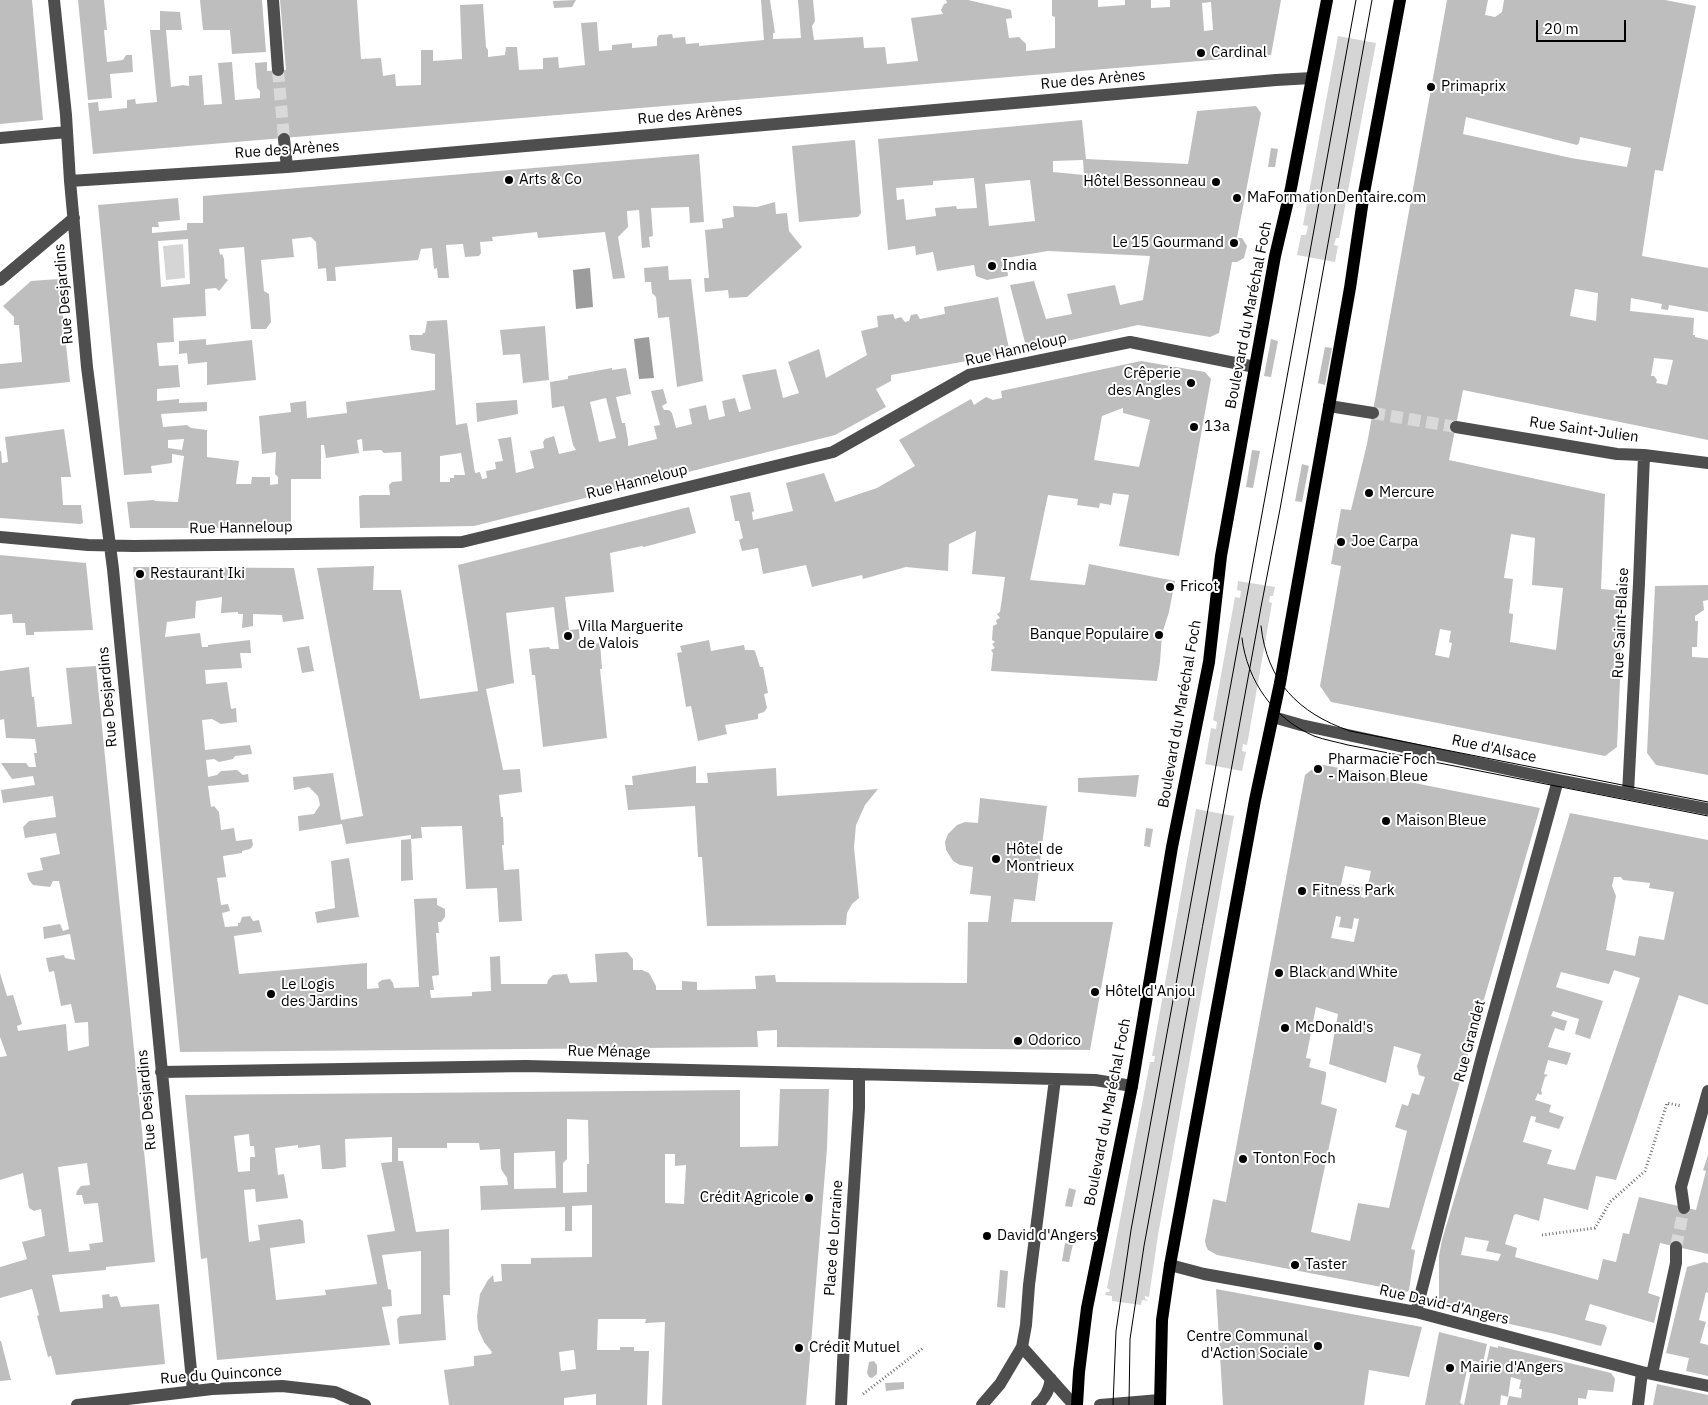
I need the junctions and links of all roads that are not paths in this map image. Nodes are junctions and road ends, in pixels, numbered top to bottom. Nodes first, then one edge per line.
1 (54, 0) edge
2 (273, 0) edge
3 (1327, 0) edge
4 (1400, 0) edge
5 (278, 70) tunnel mouth
6 (1312, 78) junction
7 (67, 132) junction
8 (0, 138) edge
9 (284, 139) tunnel mouth
10 (287, 167) junction
11 (70, 181) junction
12 (74, 218) junction
13 (0, 280) edge
14 (1255, 366) junction
15 (1329, 406) junction
16 (1373, 412) tunnel mouth
17 (1456, 427) tunnel mouth
18 (1644, 455) junction
19 (1708, 463) edge
20 (0, 537) edge
21 (110, 546) junction
22 (1273, 717) junction
23 (1558, 780) junction
24 (1628, 793) junction
25 (1708, 809) edge
26 (161, 1072) junction
27 (859, 1074) junction
28 (1055, 1079) junction
29 (1132, 1086) junction
30 (1708, 1091) edge
31 (1684, 1208) tunnel mouth
32 (1676, 1247) tunnel mouth
33 (1170, 1265) junction
34 (1416, 1312) junction
35 (1022, 1347) junction
36 (1647, 1373) junction
37 (1051, 1379) junction
38 (1708, 1386) edge
39 (193, 1391) junction
40 (841, 1403) edge
41 (1160, 1403) edge
42 (77, 1405) edge
43 (365, 1405) edge
44 (982, 1405) edge
45 (1037, 1405) edge
46 (1076, 1405) edge
47 (1100, 1405) edge
48 (1638, 1405) edge

1 - 7 street, Rue Desjardins
2 - 5 street
3 - 6 main road, Boulevard du Maréchal Foch
4 - 15 main road
6 - 10 street, Rue des Arènes
6 - 14 main road, Boulevard du Maréchal Foch
7 - 8 street
7 - 11 street, Rue Desjardins
9 - 10 street
10 - 11 street, Rue des Arènes
11 - 12 street, Rue Desjardins
12 - 13 street
12 - 21 street, Rue Desjardins
14 - 21 street, Rue Hanneloup
14 - 29 main road, Boulevard du Maréchal Foch
15 - 16 street
15 - 22 main road
17 - 18 street, Rue Saint-Julien
18 - 19 street, Rue Saint-Julien
18 - 24 street, Rue Saint-Blaise
20 - 21 street, Rue Hanneloup
21 - 26 street, Rue Desjardins
22 - 23 street, Rue d'Alsace
22 - 33 main road
23 - 24 street, Rue d'Alsace
23 - 34 street, Rue Grandet
24 - 25 street, Rue d'Alsace
26 - 27 street, Rue Ménage
26 - 39 street, Rue Desjardins
27 - 28 street, Rue Ménage
27 - 40 street, Place de Lorraine
28 - 29 street, Rue Ménage
28 - 35 street
29 - 46 main road, Boulevard du Maréchal Foch
30 - 31 street
32 - 36 street
33 - 34 street, Rue David-d'Angers
33 - 41 main road
34 - 36 street, Rue David-d'Angers
35 - 37 street
35 - 44 street
36 - 38 street, Rue David-d'Angers
36 - 48 street
37 - 45 street
37 - 46 street
39 - 42 street, Rue du Quinconce
39 - 43 street, Rue du Quinconce
41 - 47 street

